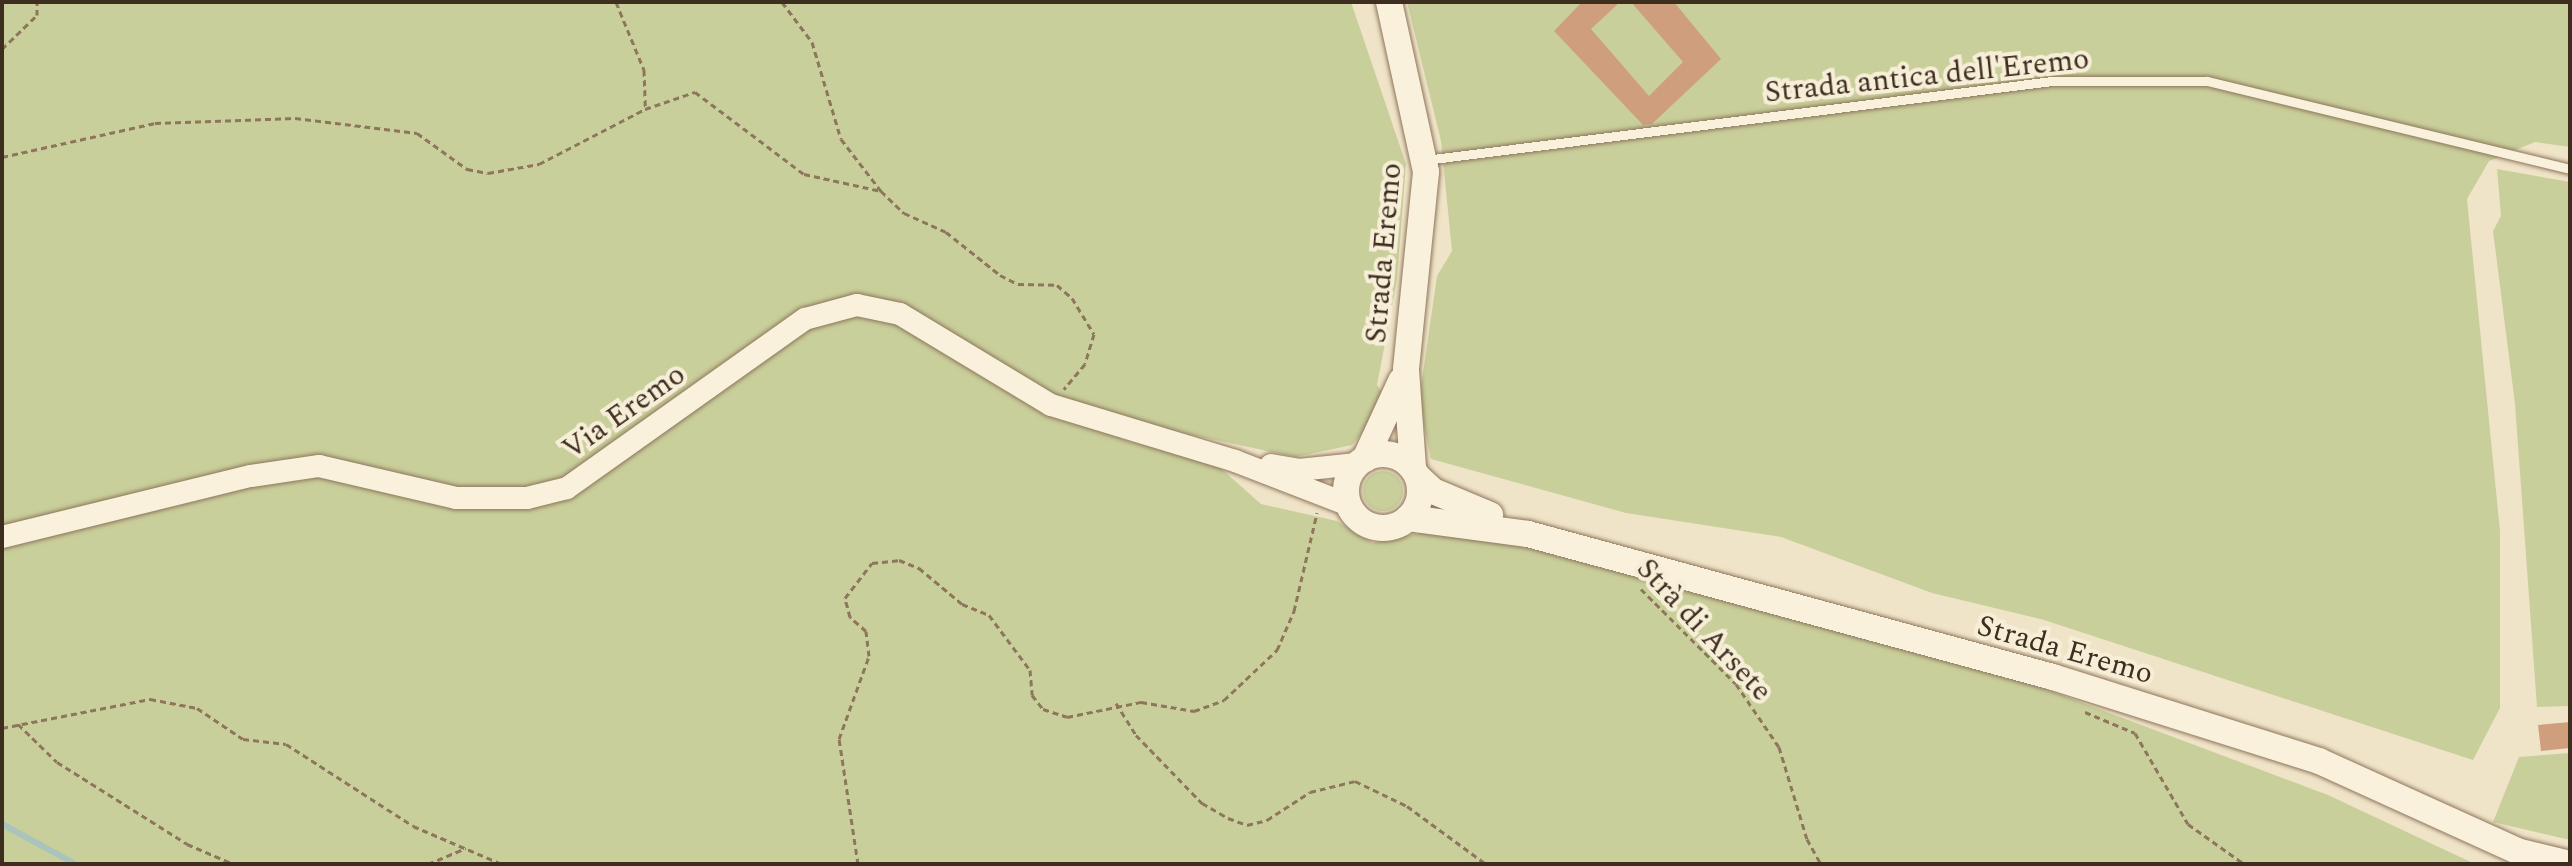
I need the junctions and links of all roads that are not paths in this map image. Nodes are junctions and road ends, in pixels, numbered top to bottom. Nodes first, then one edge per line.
1 (1389, 2) edge
2 (1425, 160) junction
3 (2570, 169) edge
4 (1406, 370) junction
5 (1235, 461) junction
6 (1361, 462) junction
7 (1415, 473) junction
8 (1349, 505) junction
9 (1408, 518) junction
10 (1528, 534) junction
11 (2, 537) edge
12 (2570, 864) edge

1 - 2 main road, Strada Eremo
2 - 3 lane, Strada antica dell'Eremo
2 - 4 main road, Strada Eremo
4 - 6 main road, Strada Eremo
4 - 7 main road, Strada Eremo
5 - 6 street, Via Eremo
5 - 8 street, Via Eremo
5 - 11 street, Via Eremo
6 - 7 main road
6 - 8 main road
7 - 9 main road
7 - 10 main road, Strada Eremo
8 - 9 main road
9 - 10 main road, Strada Eremo
10 - 12 main road, Strada Eremo

